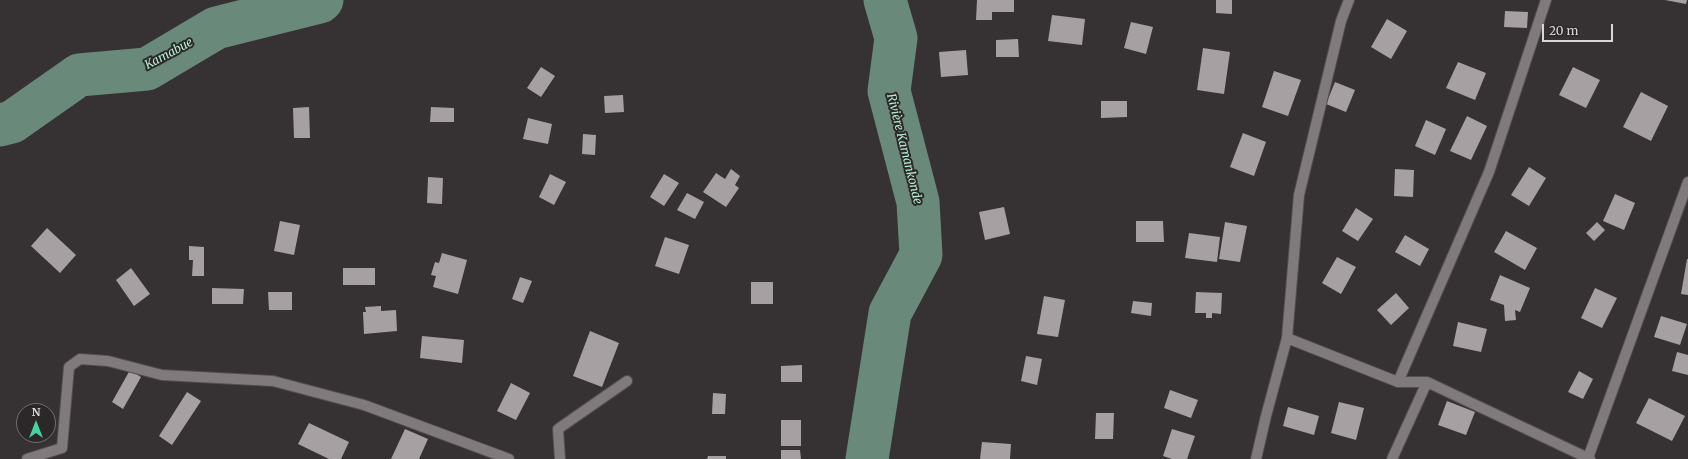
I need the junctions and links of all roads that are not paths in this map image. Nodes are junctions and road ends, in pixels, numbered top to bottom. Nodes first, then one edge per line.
1 (1349, 0) edge
2 (1546, 0) edge
3 (1688, 182) edge
4 (1286, 338) junction
5 (627, 381) dead end
6 (1398, 382) junction
7 (1427, 382) junction
8 (27, 459) edge
9 (509, 459) edge
10 (560, 459) edge
11 (1256, 459) edge
12 (1392, 459) edge
13 (1589, 459) edge

1 - 4 street
2 - 6 street
3 - 13 street
4 - 6 street
4 - 11 street
5 - 10 street
6 - 7 street
7 - 12 street
7 - 13 street
8 - 9 street

